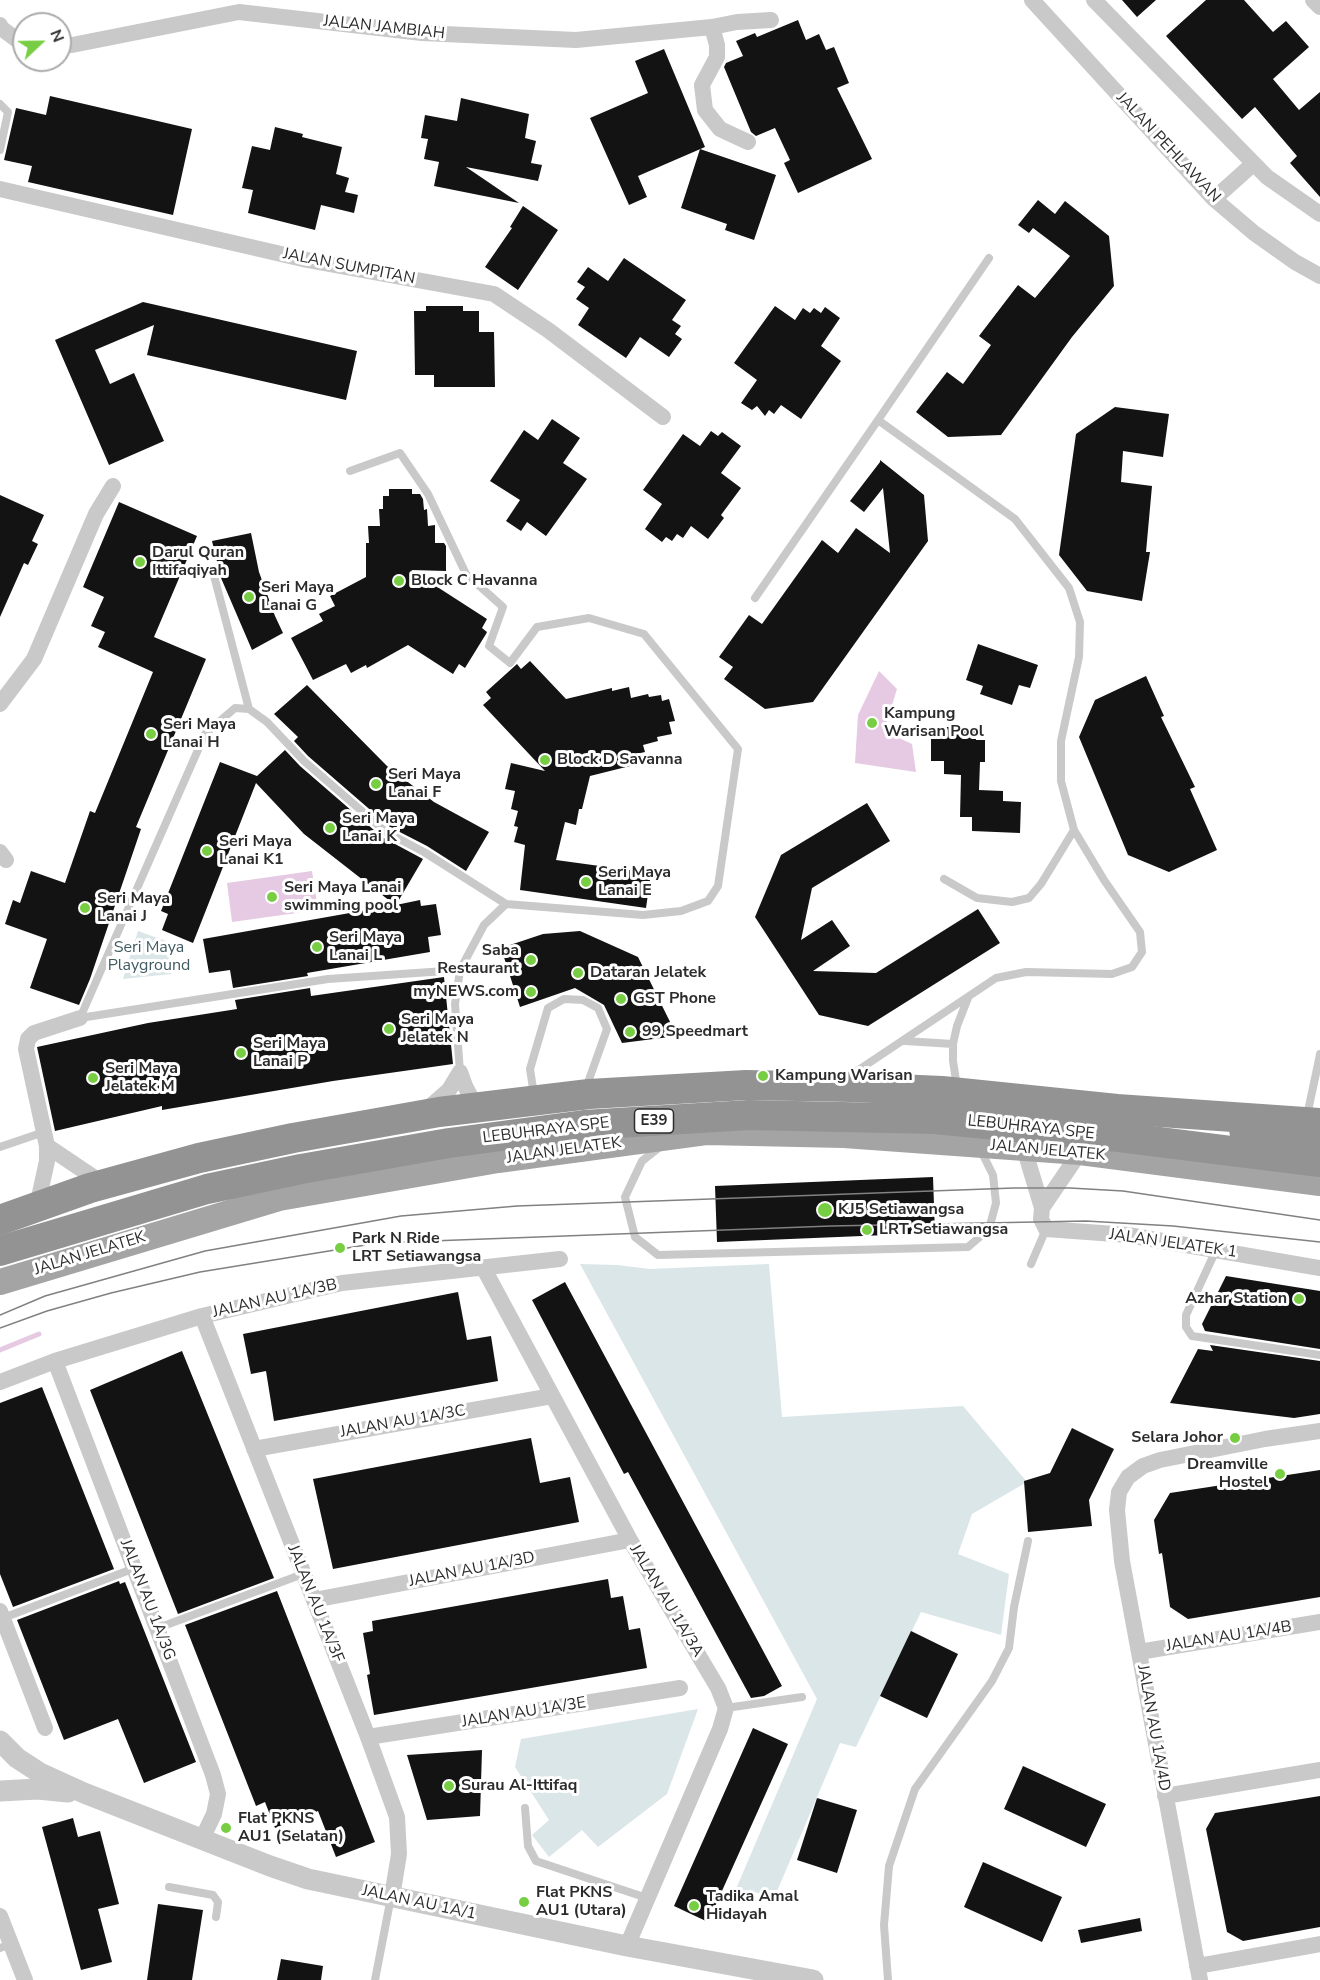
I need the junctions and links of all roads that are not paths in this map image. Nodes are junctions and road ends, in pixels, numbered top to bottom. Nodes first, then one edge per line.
1 (1032, 0) edge
2 (1094, 0) edge
3 (1313, 0) edge
4 (1320, 7) edge
5 (771, 20) dead end
6 (0, 25) edge
7 (712, 27) junction
8 (12, 36) edge
9 (72, 43) edge
10 (0, 104) edge
11 (748, 142) dead end
12 (0, 150) edge
13 (1253, 164) junction
14 (0, 189) edge
15 (1214, 199) junction
16 (1320, 214) edge
17 (989, 258) dead end
18 (1320, 276) edge
19 (663, 417) dead end
20 (878, 420) junction
21 (350, 471) dead end
22 (113, 486) dead end
23 (213, 572) dead end
24 (755, 598) dead end
25 (0, 704) edge
26 (249, 709) junction
27 (1074, 830) junction
28 (944, 879) dead end
29 (506, 904) junction
30 (460, 970) junction
31 (969, 998) junction
32 (80, 1018) junction
33 (904, 1041) junction
34 (953, 1044) junction
35 (1320, 1054) edge
36 (1319, 1064) edge
37 (460, 1072) junction
38 (832, 1085) junction
39 (957, 1087) junction
40 (582, 1097) junction
41 (535, 1099) junction
42 (481, 1107) junction
43 (417, 1118) junction
44 (1311, 1130) edge
45 (1320, 1132) edge
46 (673, 1136) junction
47 (46, 1139) junction
48 (964, 1144) junction
49 (0, 1147) edge
50 (1024, 1148) junction
51 (1080, 1152) junction
52 (1320, 1161) edge
53 (102, 1183) junction
54 (1320, 1183) edge
55 (38, 1202) junction
56 (1042, 1208) junction
57 (0, 1218) edge
58 (1046, 1229) junction
59 (1216, 1249) junction
60 (0, 1251) edge
61 (560, 1259) dead end
62 (1031, 1264) dead end
63 (483, 1267) junction
64 (1320, 1268) edge
65 (0, 1282) edge
66 (202, 1316) junction
67 (1320, 1355) edge
68 (56, 1361) junction
69 (0, 1382) edge
70 (552, 1396) junction
71 (1320, 1431) edge
72 (254, 1449) junction
73 (630, 1540) junction
74 (1028, 1541) dead end
75 (135, 1568) junction
76 (303, 1574) junction
77 (314, 1599) junction
78 (1, 1615) edge
79 (1320, 1622) edge
80 (158, 1628) junction
81 (1139, 1652) junction
82 (680, 1688) dead end
83 (802, 1697) dead end
84 (726, 1708) junction
85 (45, 1728) dead end
86 (368, 1737) junction
87 (0, 1741) edge
88 (1320, 1770) edge
89 (40, 1773) junction
90 (0, 1789) edge
91 (84, 1793) junction
92 (1165, 1796) junction
93 (525, 1808) dead end
94 (202, 1839) junction
95 (169, 1887) dead end
96 (392, 1897) junction
97 (647, 1898) junction
98 (0, 1916) edge
99 (216, 1917) dead end
100 (1320, 1944) edge
101 (6, 1946) edge
102 (627, 1946) junction
103 (1199, 1973) edge
104 (804, 1979) edge
105 (26, 1980) edge
106 (375, 1980) edge
107 (888, 1980) edge

1 - 15 street, JALAN PEHLAWAN
2 - 13 street
3 - 4 street
5 - 7 street, JALAN JAMBIAH
6 - 8 street
7 - 9 street, JALAN JAMBIAH
7 - 11 street
10 - 12 lane
13 - 15 street
13 - 16 street
14 - 19 street, JALAN SUMPITAN
15 - 18 street, JALAN PEHLAWAN
17 - 20 lane
20 - 24 lane
20 - 27 lane
21 - 29 lane
22 - 25 street
23 - 26 lane
26 - 29 lane
26 - 32 lane
27 - 28 lane
27 - 31 lane
29 - 30 lane
30 - 32 lane
30 - 37 lane
31 - 33 lane
31 - 34 lane
32 - 47 street
33 - 34 lane
33 - 38 lane
34 - 39 lane
35 - 36 lane
36 - 44 lane
37 - 42 street
37 - 43 street
38 - 39 main road
38 - 40 main road
39 - 44 main road
40 - 41 main road
40 - 41 lane
41 - 42 main road
42 - 43 main road
43 - 53 main road
44 - 45 main road
44 - 57 highway, LEBUHRAYA SPE / E39, bridge
46 - 48 main road, JALAN JELATEK
46 - 48 lane
46 - 65 main road, JALAN JELATEK
47 - 49 lane
47 - 53 street
47 - 55 street
48 - 50 main road, JALAN JELATEK
50 - 51 main road, JALAN JELATEK
50 - 56 street
51 - 54 main road, JALAN JELATEK
51 - 56 street
52 - 60 highway, LEBUHRAYA SPE / E39
53 - 55 main road
55 - 57 main road
56 - 58 street
58 - 59 street, JALAN JELATEK 1
58 - 62 lane
59 - 64 street, JALAN JELATEK 1
59 - 67 lane
61 - 63 street, JALAN AU 1A/3B
63 - 66 street, JALAN AU 1A/3B
63 - 70 street, JALAN AU 1A/3A
66 - 68 street, JALAN AU 1A/3B
66 - 72 street, JALAN AU 1A/3F
68 - 69 street, JALAN AU 1A/3B
68 - 75 street, JALAN AU 1A/3G
70 - 72 street, JALAN AU 1A/3C
70 - 73 street, JALAN AU 1A/3A
71 - 81 street, JALAN AU 1A/4D
72 - 76 street, JALAN AU 1A/3F
73 - 77 street, JALAN AU 1A/3D
73 - 84 street, JALAN AU 1A/3A
74 - 107 lane
75 - 78 lane
75 - 80 street, JALAN AU 1A/3G
76 - 77 street, JALAN AU 1A/3F
76 - 80 lane
77 - 86 street, JALAN AU 1A/3F
78 - 85 street
79 - 81 street, JALAN AU 1A/4B
80 - 94 street, JALAN AU 1A/3G
81 - 92 street, JALAN AU 1A/4D
82 - 86 street, JALAN AU 1A/3E
83 - 84 lane
84 - 97 street
86 - 96 street, JALAN AU 1A/3F
87 - 89 street, JALAN AU 1A/1
88 - 92 street
89 - 90 street
89 - 91 street, JALAN AU 1A/1
90 - 91 street
91 - 94 street, JALAN AU 1A/1
92 - 103 street, JALAN AU 1A/4D
93 - 97 lane
94 - 96 street, JALAN AU 1A/1
95 - 99 lane
96 - 102 street, JALAN AU 1A/1
96 - 106 lane
97 - 102 street
98 - 101 street
100 - 103 street
101 - 105 street
102 - 104 street, JALAN AU 1A/1

